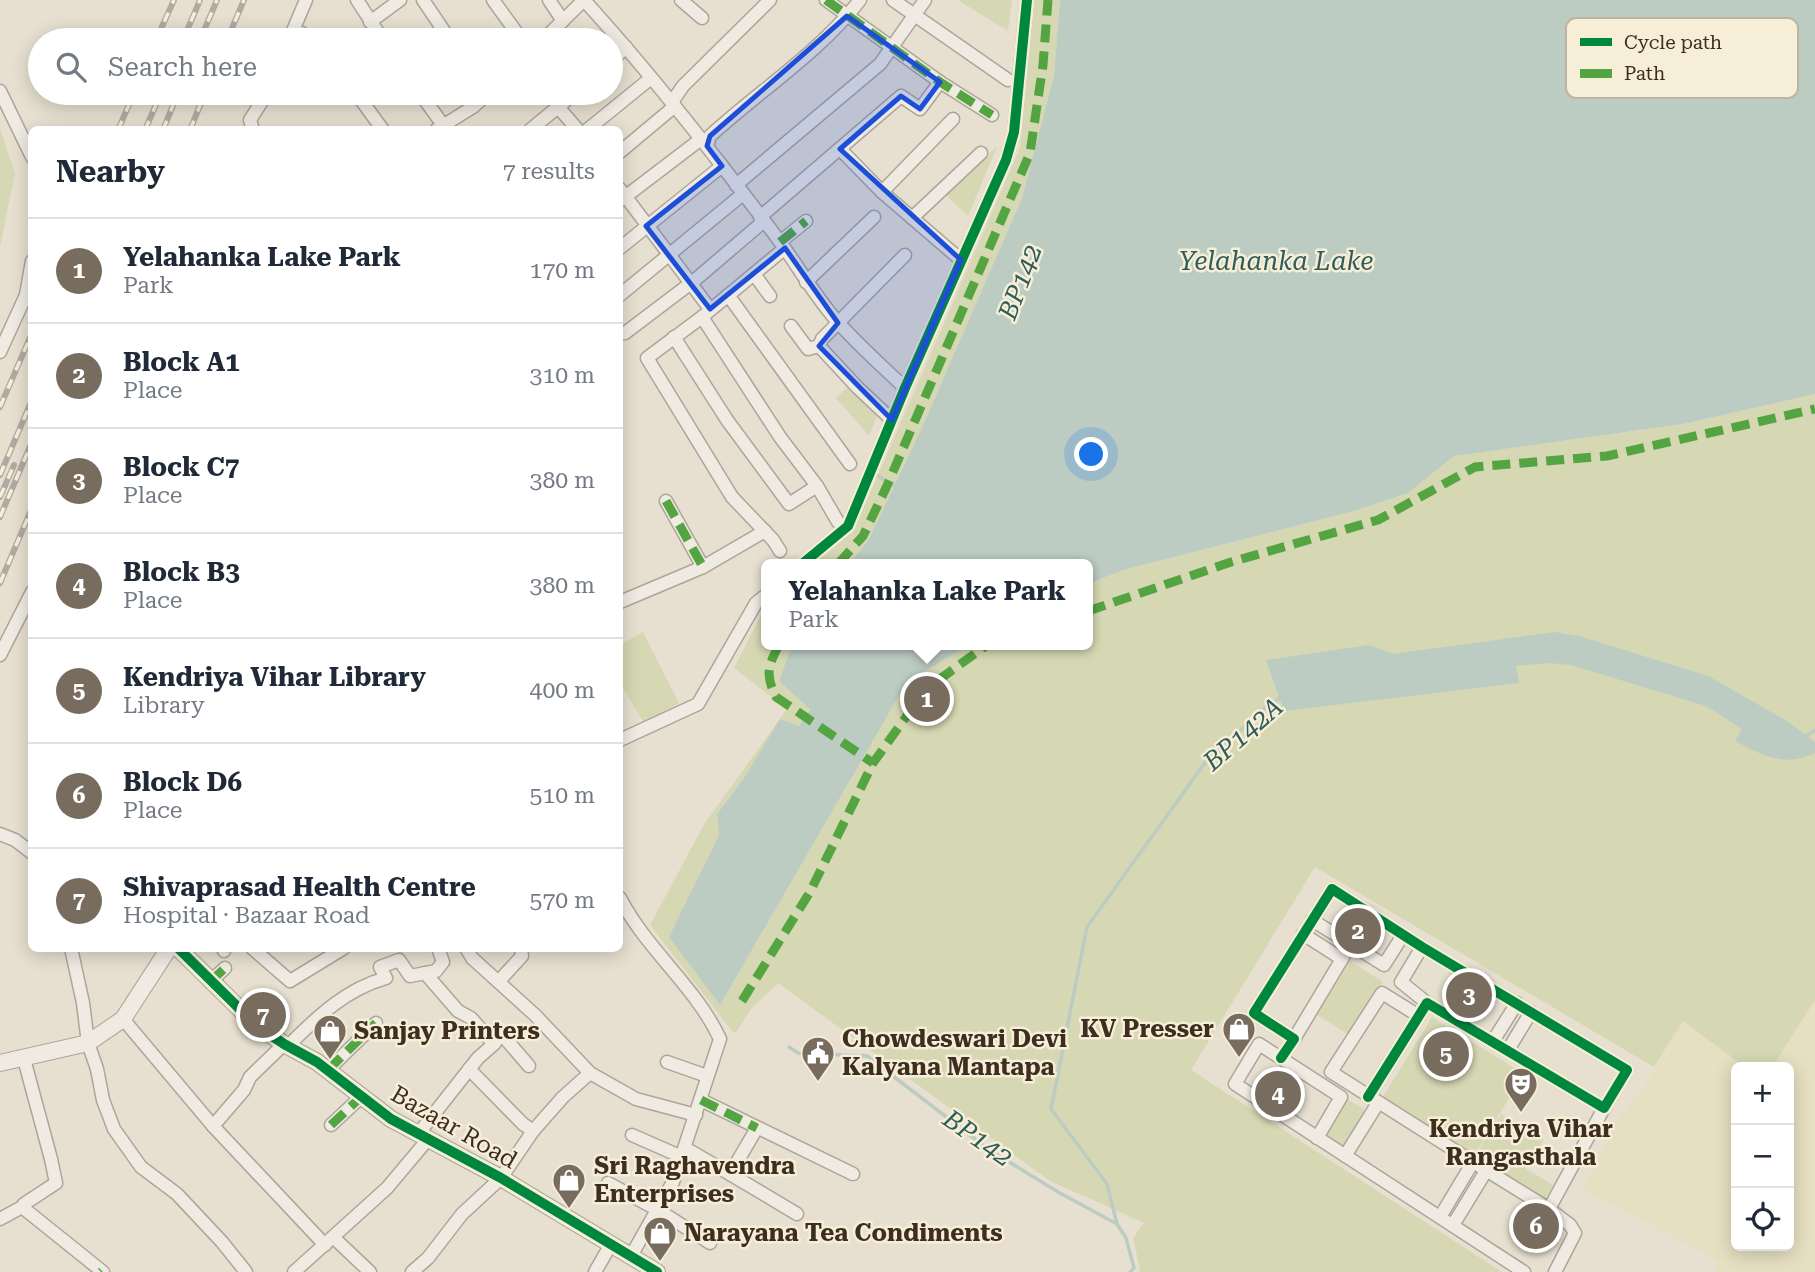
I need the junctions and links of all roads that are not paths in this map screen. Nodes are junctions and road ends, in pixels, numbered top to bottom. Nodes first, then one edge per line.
1 (306, 0) edge
2 (357, 0) edge
3 (400, 0) edge
4 (423, 0) edge
5 (493, 0) edge
6 (549, 0) edge
7 (584, 0) edge
8 (681, 0) edge
9 (770, 0) edge
10 (827, 0) edge
11 (859, 0) edge
12 (893, 0) edge
13 (925, 0) edge
14 (1027, 0) edge
15 (847, 16) junction
16 (915, 16) junction
17 (702, 18) dead end
18 (563, 21) junction
19 (370, 22) junction
20 (294, 28) edge
21 (374, 28) edge
22 (442, 28) edge
23 (513, 28) edge
24 (556, 28) edge
25 (609, 28) edge
26 (623, 44) edge
27 (626, 47) junction
28 (893, 48) junction
29 (623, 50) edge
30 (651, 78) junction
31 (1009, 80) dead end
32 (940, 82) junction
33 (0, 91) edge
34 (623, 101) edge
35 (674, 104) junction
36 (259, 105) edge
37 (365, 105) edge
38 (430, 105) edge
39 (474, 105) edge
40 (560, 105) edge
41 (618, 105) edge
42 (558, 107) junction
43 (992, 115) dead end
44 (953, 119) dead end
45 (252, 126) edge
46 (380, 126) edge
47 (446, 126) edge
48 (535, 126) edge
49 (575, 126) edge
50 (592, 126) edge
51 (704, 142) junction
52 (28, 149) edge
53 (623, 149) edge
54 (840, 149) junction
55 (981, 153) dead end
56 (722, 166) junction
57 (740, 190) junction
58 (882, 192) junction
59 (623, 195) edge
60 (623, 198) edge
61 (874, 217) dead end
62 (912, 218) junction
63 (762, 219) junction
64 (806, 221) dead end
65 (646, 226) junction
66 (623, 245) edge
67 (782, 245) junction
68 (668, 254) junction
69 (905, 255) dead end
70 (961, 260) junction
71 (754, 275) junction
72 (691, 281) junction
73 (806, 282) junction
74 (28, 284) edge
75 (623, 292) edge
76 (728, 295) junction
77 (770, 296) dead end
78 (706, 313) junction
79 (838, 323) junction
80 (791, 326) dead end
81 (623, 333) edge
82 (674, 338) junction
83 (819, 346) junction
84 (0, 352) edge
85 (905, 388) junction
86 (892, 420) junction
87 (850, 464) dead end
88 (817, 486) junction
89 (666, 501) dead end
90 (838, 522) dead end
91 (765, 531) junction
92 (780, 551) dead end
93 (808, 559) edge
94 (703, 567) junction
95 (761, 599) edge
96 (28, 600) edge
97 (623, 600) edge
98 (0, 655) edge
99 (623, 739) edge
100 (0, 834) edge
101 (28, 850) edge
102 (623, 902) edge
103 (1312, 920) junction
104 (1303, 934) junction
105 (1404, 935) junction
106 (1350, 945) junction
107 (1422, 947) junction
108 (72, 952) edge
109 (166, 952) edge
110 (182, 952) edge
111 (257, 952) edge
112 (337, 952) edge
113 (439, 952) edge
114 (468, 952) edge
115 (522, 952) edge
116 (1342, 959) junction
117 (225, 968) dead end
118 (425, 973) junction
119 (499, 981) junction
120 (211, 982) junction
121 (1427, 1003) junction
122 (1517, 1003) junction
123 (1531, 1012) junction
124 (1419, 1016) junction
125 (123, 1019) junction
126 (376, 1023) dead end
127 (1294, 1039) junction
128 (1493, 1041) junction
129 (88, 1043) junction
130 (494, 1044) junction
131 (286, 1045) junction
132 (1508, 1051) junction
133 (1281, 1058) junction
134 (24, 1059) junction
135 (667, 1062) dead end
136 (0, 1063) edge
137 (528, 1066) dead end
138 (469, 1069) junction
139 (328, 1070) junction
140 (590, 1073) junction
141 (707, 1076) junction
142 (362, 1096) junction
143 (701, 1100) junction
144 (1373, 1100) junction
145 (1604, 1108) junction
146 (696, 1115) junction
147 (331, 1125) dead end
148 (213, 1126) junction
149 (757, 1128) junction
150 (533, 1131) junction
151 (424, 1135) junction
152 (632, 1135) dead end
153 (1317, 1138) junction
154 (683, 1153) junction
155 (1345, 1156) junction
156 (1473, 1162) junction
157 (1486, 1171) junction
158 (730, 1174) junction
159 (853, 1174) dead end
160 (501, 1178) junction
161 (608, 1183) dead end
162 (22, 1207) junction
163 (1549, 1209) junction
164 (658, 1210) junction
165 (797, 1214) dead end
166 (1440, 1217) junction
167 (0, 1219) edge
168 (1453, 1225) junction
169 (329, 1241) junction
170 (710, 1243) dead end
171 (611, 1244) junction
172 (631, 1256) junction
173 (102, 1272) edge
174 (246, 1272) edge
175 (294, 1272) edge
176 (370, 1272) edge
177 (412, 1272) edge
178 (595, 1272) edge
179 (657, 1272) edge
180 (1524, 1272) edge
181 (1555, 1272) edge

1 - 20 street
2 - 19 street
3 - 19 street
4 - 22 street
5 - 23 street
6 - 18 street
7 - 18 street
7 - 25 street
8 - 17 street
9 - 35 street
10 - 15 street
11 - 15 street
12 - 16 street
13 - 16 street
14 - 70 street
15 - 28 street
15 - 51 street
16 - 28 street
16 - 31 street
18 - 24 street
19 - 21 street
26 - 27 street
27 - 29 street
27 - 30 street
28 - 32 street
28 - 57 street
30 - 34 street
30 - 35 street
32 - 43 street
32 - 54 street
33 - 52 street
35 - 51 street
35 - 53 street
36 - 45 street
37 - 46 street
38 - 47 street
39 - 47 street
40 - 42 street
41 - 50 street
42 - 48 street
42 - 49 street
44 - 58 street
51 - 56 street
51 - 59 street
54 - 58 street
54 - 63 street
55 - 62 street
56 - 57 street
56 - 65 street
57 - 63 street
57 - 68 street
58 - 62 street
60 - 65 street
61 - 73 street
62 - 70 street
63 - 67 street
63 - 72 street
64 - 67 street
65 - 66 street
65 - 68 street
67 - 71 street
67 - 73 street
68 - 72 street
68 - 75 street
69 - 79 street
70 - 85 street
71 - 76 street
71 - 77 street
72 - 78 street
72 - 81 street
73 - 79 street
74 - 84 street
76 - 78 street
76 - 87 street
78 - 82 street
78 - 88 street
79 - 83 street
79 - 85 street
80 - 83 street
82 - 88 street
82 - 91 street
83 - 86 street
85 - 86 street
86 - 93 street
88 - 90 street
89 - 94 street
91 - 92 street
91 - 94 street
94 - 97 street
95 - 99 street
96 - 98 street
100 - 101 street
102 - 141 street
103 - 104 street
103 - 105 street
103 - 106 street
104 - 116 street
104 - 127 street
105 - 106 street
105 - 107 street
106 - 116 street
107 - 121 street
107 - 122 street
108 - 129 street
109 - 125 street
110 - 120 street, Bazaar Road
111 - 112 street
113 - 118 street
114 - 119 street
115 - 119 street
116 - 127 street
117 - 120 street
118 - 130 street
118 - 131 street
119 - 140 street
120 - 131 street, Bazaar Road
121 - 124 street
121 - 128 street
122 - 123 street
122 - 128 street
123 - 132 street
123 - 145 street
124 - 144 street
124 - 144 street
125 - 129 street
125 - 148 street
126 - 139 street
127 - 133 street
128 - 132 street
129 - 134 street
129 - 174 street
130 - 137 street
130 - 138 street
131 - 139 street, Bazaar Road
131 - 148 street
132 - 145 street
133 - 153 street
133 - 153 street
134 - 136 street
134 - 162 street
135 - 141 street
138 - 150 street
138 - 151 street
139 - 142 street, Bazaar Road
140 - 146 street
140 - 150 street
141 - 143 street
142 - 147 street
142 - 151 street, Bazaar Road
143 - 146 street
143 - 149 street
144 - 155 street
144 - 156 street
145 - 163 street
146 - 154 street
148 - 169 street
149 - 158 street
149 - 159 street
150 - 160 street
151 - 160 street, Bazaar Road
151 - 169 street
152 - 154 street
153 - 155 street
154 - 158 street
154 - 164 street
155 - 166 street
156 - 157 street
156 - 166 street
157 - 163 street
157 - 168 street
158 - 165 street
160 - 171 street, Bazaar Road
160 - 177 street
161 - 164 street
162 - 167 street
162 - 173 street
163 - 181 street
164 - 170 street
164 - 172 street
166 - 168 street
168 - 180 street
169 - 175 street
169 - 176 street
171 - 172 street, Bazaar Road
171 - 178 street
172 - 179 street, Bazaar Road

